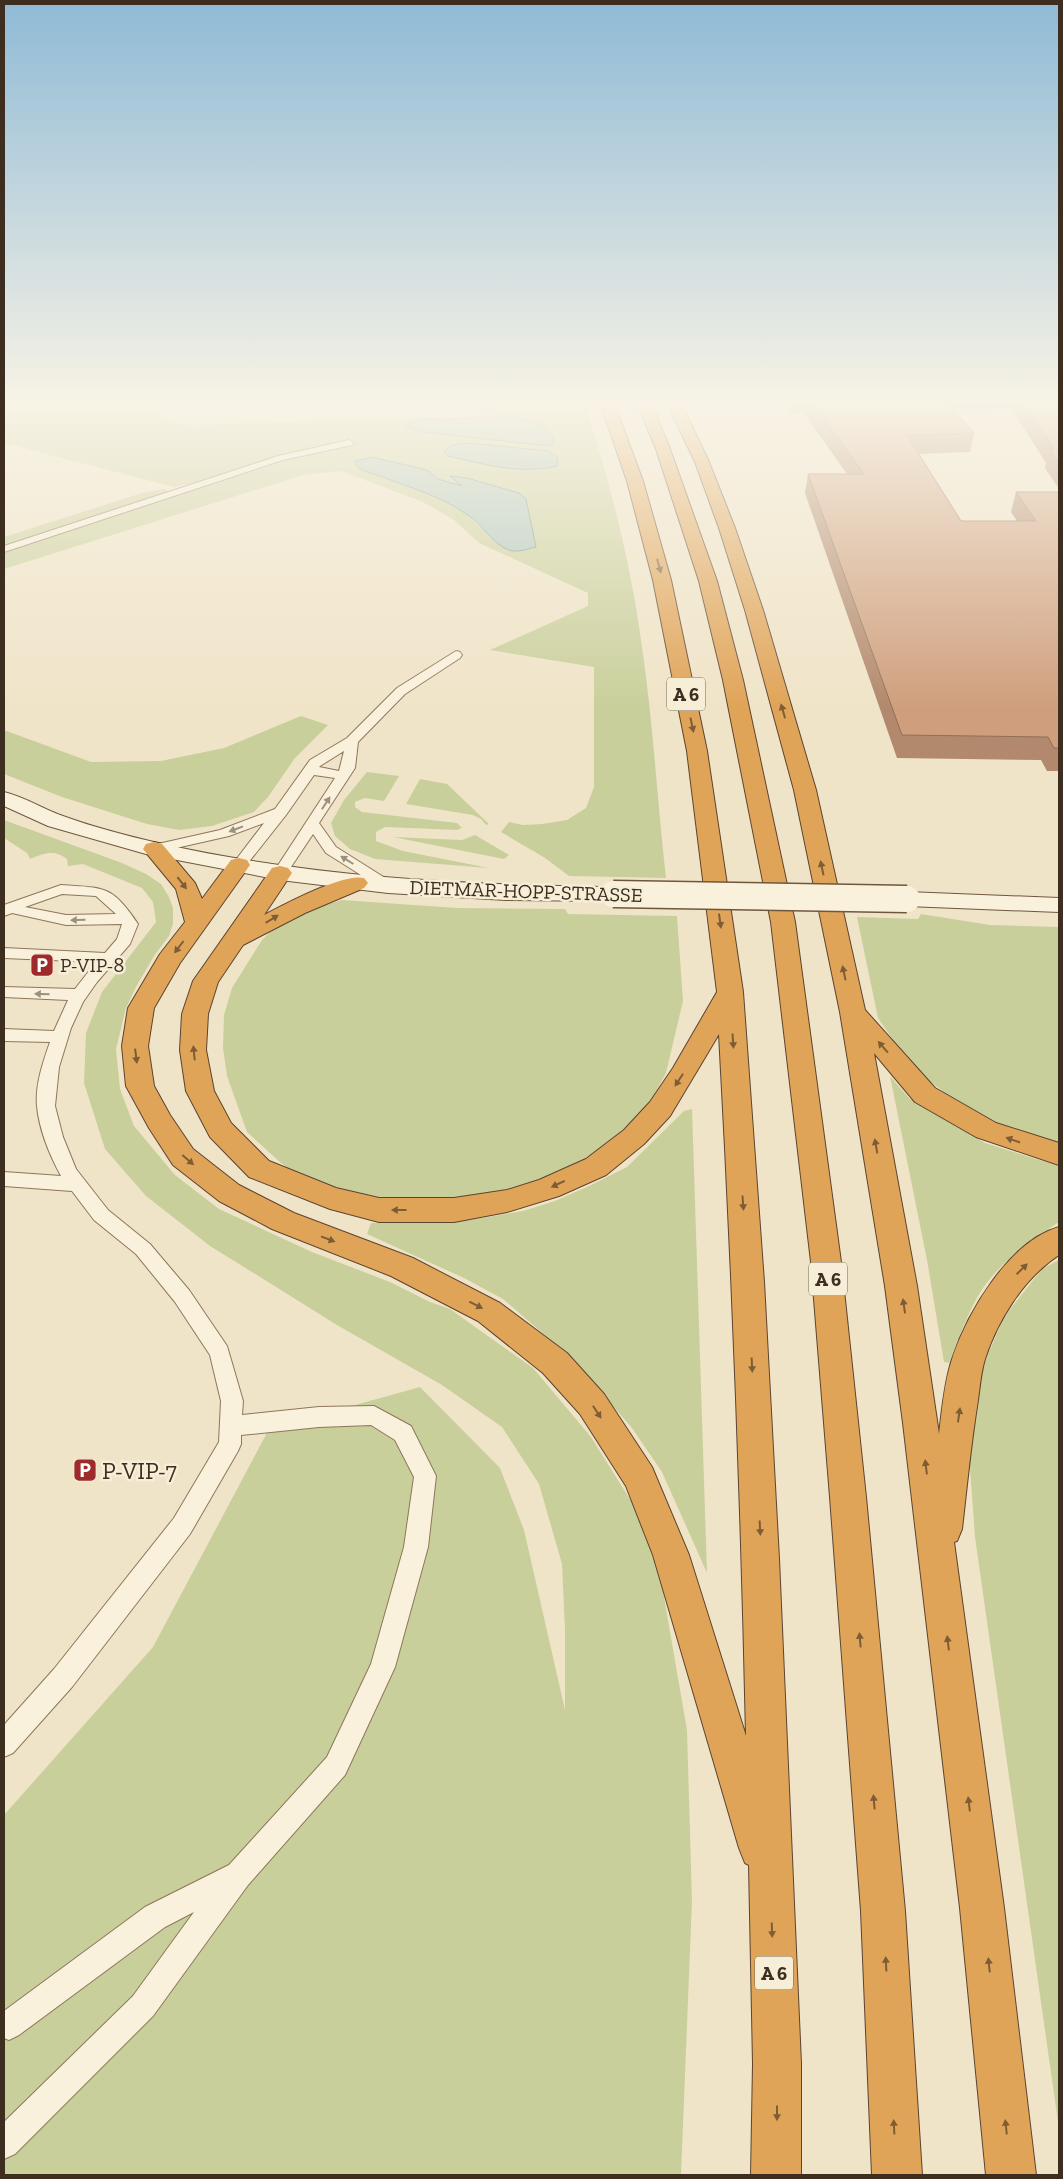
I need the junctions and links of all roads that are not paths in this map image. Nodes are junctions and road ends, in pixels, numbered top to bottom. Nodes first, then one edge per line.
1 (139, 505) edge
2 (641, 505) edge
3 (682, 505) edge
4 (718, 505) edge
5 (4, 549) edge
6 (456, 655) dead end
7 (352, 741) junction
8 (310, 770) junction
9 (344, 776) junction
10 (4, 798) edge
11 (281, 811) junction
12 (313, 824) junction
13 (154, 849) junction
14 (239, 865) junction
15 (280, 872) junction
16 (356, 883) junction
17 (388, 886) junction
18 (1059, 905) edge
19 (7, 909) edge
20 (126, 919) junction
21 (197, 923) junction
22 (230, 944) junction
23 (4, 953) edge
24 (109, 958) junction
25 (4, 992) edge
26 (730, 992) junction
27 (80, 995) junction
28 (853, 1012) junction
29 (4, 1035) edge
30 (60, 1037) junction
31 (1059, 1154) edge
32 (4, 1179) edge
33 (77, 1184) junction
34 (1059, 1239) edge
35 (231, 1426) junction
36 (939, 1568) junction
37 (4, 1744) edge
38 (238, 1875) junction
39 (770, 1881) junction
40 (10, 2025) dead end
41 (4, 2143) edge
42 (776, 2175) edge
43 (897, 2175) edge
44 (1011, 2175) edge

1 - 5 lane
2 -> 26 highway, A 6
43 -> 3 highway, A 6
28 -> 4 highway
6 - 7 lane
7 - 8 lane
7 - 9 lane
8 - 9 lane
8 - 11 lane
12 -> 9 lane
10 - 13 street, DIETMAR-HOPP-STRASSE
11 -> 13 lane
11 - 14 lane
12 - 15 lane
17 -> 12 lane
13 - 14 street, DIETMAR-HOPP-STRASSE
13 -> 21 highway
14 - 15 street, DIETMAR-HOPP-STRASSE
14 - 21 highway
15 - 16 street, DIETMAR-HOPP-STRASSE
15 - 22 highway
16 - 17 street, DIETMAR-HOPP-STRASSE
22 -> 16 highway
17 - 18 street, DIETMAR-HOPP-STRASSE, bridge
20 -> 19 lane
19 - 20 lane
20 - 24 lane
21 -> 39 highway
26 -> 22 highway
23 - 24 lane
24 - 27 lane
27 -> 25 lane
26 -> 39 highway, A 6
27 - 30 lane
31 -> 28 highway
36 -> 28 highway
29 - 30 lane
30 - 33 lane
32 - 33 lane
33 - 35 lane
36 -> 34 highway
35 - 37 lane
35 - 38 lane
44 -> 36 highway
38 - 40 lane
38 - 41 lane
39 -> 42 highway, A 6

